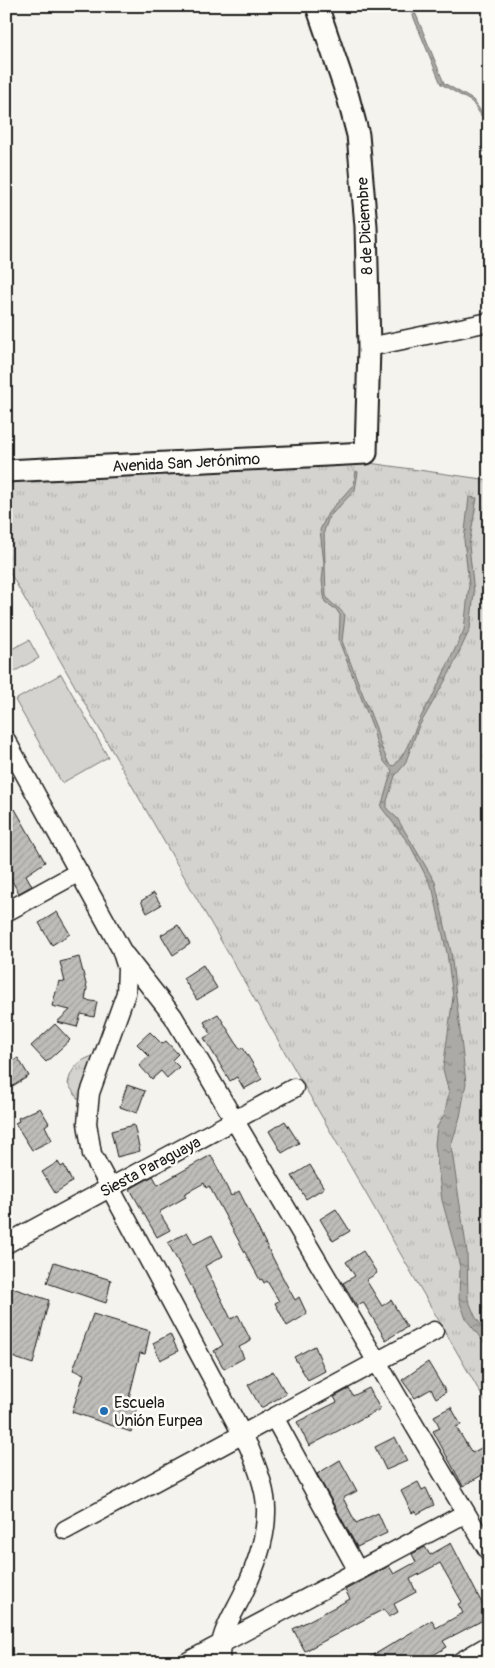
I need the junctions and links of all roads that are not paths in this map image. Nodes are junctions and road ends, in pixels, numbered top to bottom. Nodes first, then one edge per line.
1 (317, 6) edge
2 (489, 322) edge
3 (369, 347) junction
4 (366, 453) joint
5 (6, 471) edge
6 (6, 740) edge
7 (79, 872) junction
8 (6, 912) edge
9 (121, 949) junction
10 (294, 1088) dead end
11 (234, 1121) junction
12 (110, 1188) junction
13 (6, 1244) edge
14 (434, 1331) dead end
15 (377, 1362) junction
16 (274, 1417) junction
17 (242, 1434) junction
18 (466, 1513) junction
19 (65, 1530) dead end
20 (489, 1552) edge
21 (358, 1571) junction
22 (220, 1644) junction
23 (489, 1645) edge
24 (187, 1662) edge
25 (222, 1662) edge
26 (460, 1662) edge

1 - 3 street, 8 de Diciembre
2 - 3 street
3 - 4 street, 8 de Diciembre
4 - 5 street, Avenida San Jerónimo
6 - 7 street
7 - 8 street
7 - 9 street
9 - 11 street
9 - 12 street
10 - 11 street, Siesta Paraguaya
11 - 12 street, Siesta Paraguaya
11 - 15 street
12 - 13 street, Siesta Paraguaya
12 - 17 street
14 - 15 street
15 - 16 street
15 - 18 street
16 - 17 street
16 - 21 street
17 - 19 street
17 - 22 street
18 - 20 street
18 - 21 street
21 - 22 street
22 - 24 street
22 - 25 street
23 - 26 street

